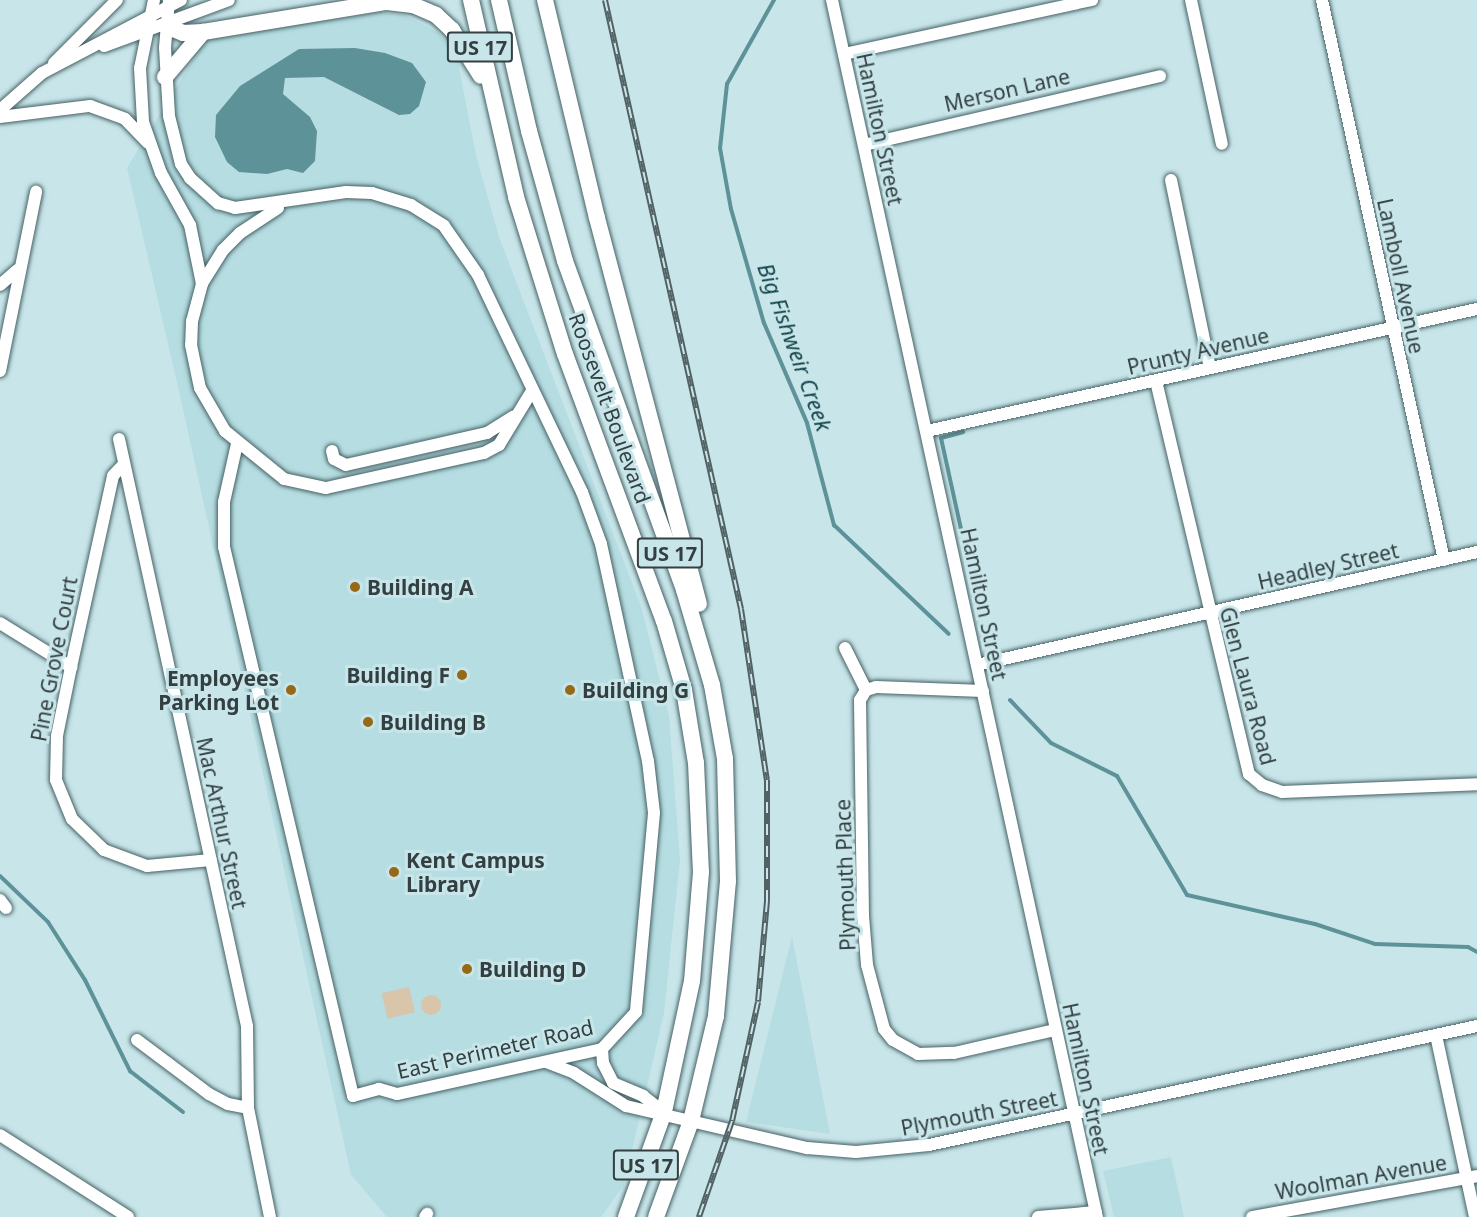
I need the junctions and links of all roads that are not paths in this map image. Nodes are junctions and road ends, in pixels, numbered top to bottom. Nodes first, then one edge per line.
1 (117, 0) edge
2 (154, 0) edge
3 (181, 0) edge
4 (229, 0) edge
5 (471, 0) edge
6 (499, 0) edge
7 (545, 0) edge
8 (832, 0) edge
9 (1092, 0) edge
10 (1191, 0) edge
11 (1322, 0) edge
12 (168, 3) edge
13 (151, 14) junction
14 (166, 26) junction
15 (203, 32) junction
16 (146, 33) junction
17 (81, 54) junction
18 (844, 54) junction
19 (42, 73) junction
20 (165, 76) junction
21 (1160, 76) dead end
22 (490, 93) junction
23 (0, 111) edge
24 (0, 117) edge
25 (149, 144) junction
26 (1222, 144) dead end
27 (864, 145) junction
28 (1171, 180) dead end
29 (36, 192) dead end
30 (297, 201) junction
31 (17, 270) junction
32 (202, 284) junction
33 (0, 285) edge
34 (1477, 309) edge
35 (1392, 328) junction
36 (1210, 368) junction
37 (0, 371) edge
38 (1156, 381) junction
39 (532, 391) junction
40 (520, 410) junction
41 (927, 431) junction
42 (119, 438) dead end
43 (237, 444) junction
44 (332, 451) dead end
45 (124, 464) junction
46 (1477, 552) edge
47 (1444, 560) junction
48 (1208, 614) junction
49 (0, 623) edge
50 (845, 648) dead end
51 (977, 665) junction
52 (71, 667) junction
53 (712, 685) junction
54 (866, 690) junction
55 (982, 691) junction
56 (1477, 784) edge
57 (211, 860) junction
58 (1477, 1026) edge
59 (1055, 1030) junction
60 (1436, 1035) junction
61 (137, 1040) dead end
62 (602, 1048) junction
63 (545, 1062) junction
64 (248, 1107) junction
65 (664, 1112) junction
66 (1074, 1114) junction
67 (691, 1120) junction
68 (0, 1135) edge
69 (1472, 1177) edge
70 (1096, 1215) edge
71 (128, 1217) edge
72 (270, 1217) edge
73 (626, 1217) edge
74 (656, 1217) edge
75 (1038, 1217) edge
76 (1252, 1217) edge
77 (1475, 1217) edge

1 - 19 street
2 - 13 street
3 - 12 street
4 - 14 street
5 - 22 highway, Roosevelt Boulevard / US 17
6 - 53 highway, Roosevelt Boulevard / US 17
7 - 53 highway
8 - 18 street, Hamilton Street
9 - 18 street
10 - 26 street
11 - 35 street, Lamboll Avenue
12 - 13 street
12 - 14 street
13 - 16 street
13 - 17 street
14 - 15 highway
14 - 16 street
14 - 20 street
15 - 20 highway
15 - 22 highway
16 - 17 street
16 - 25 street
17 - 19 street
18 - 27 street, Hamilton Street
19 - 23 street
20 - 30 street
21 - 27 street, Merson Lane
22 - 65 highway, Roosevelt Boulevard / US 17
24 - 25 street
25 - 32 street
27 - 41 street, Hamilton Street
28 - 36 street
29 - 31 street
30 - 32 street
30 - 39 street, East Perimeter Road
31 - 33 street
31 - 37 street
32 - 43 street
34 - 35 street, Prunty Avenue
35 - 36 street, Prunty Avenue
35 - 47 street, Lamboll Avenue
36 - 38 street, Prunty Avenue
38 - 41 street, Prunty Avenue
38 - 48 street, Glen Laura Road
39 - 40 street
39 - 62 street, East Perimeter Road
40 - 43 street
40 - 44 street
41 - 51 street, Hamilton Street
42 - 45 street, Mac Arthur Street
43 - 63 street, East Perimeter Road
45 - 52 street, Pine Grove Court
45 - 57 street, Mac Arthur Street
46 - 47 street, Headley Street
47 - 48 street, Headley Street
48 - 51 street, Headley Street
48 - 56 street, Glen Laura Road
49 - 52 street
50 - 54 street
51 - 55 street, Hamilton Street
52 - 57 street, Pine Grove Court
53 - 67 highway, Roosevelt Boulevard / US 17
54 - 55 street
54 - 59 street, Plymouth Place
55 - 59 street, Hamilton Street
57 - 64 street, Mac Arthur Street
58 - 60 street, Plymouth Street
59 - 66 street, Hamilton Street
60 - 66 street, Plymouth Street
60 - 69 street
61 - 64 street
62 - 63 street, East Perimeter Road
62 - 65 street
63 - 65 street
64 - 72 street, Mac Arthur Street
65 - 67 street, Plymouth Street
65 - 73 highway, Roosevelt Boulevard / US 17
66 - 67 street, Plymouth Street
66 - 70 street, Hamilton Street
67 - 74 highway, Roosevelt Boulevard / US 17
68 - 71 street
69 - 76 street, Woolman Avenue
69 - 77 street
70 - 75 street

